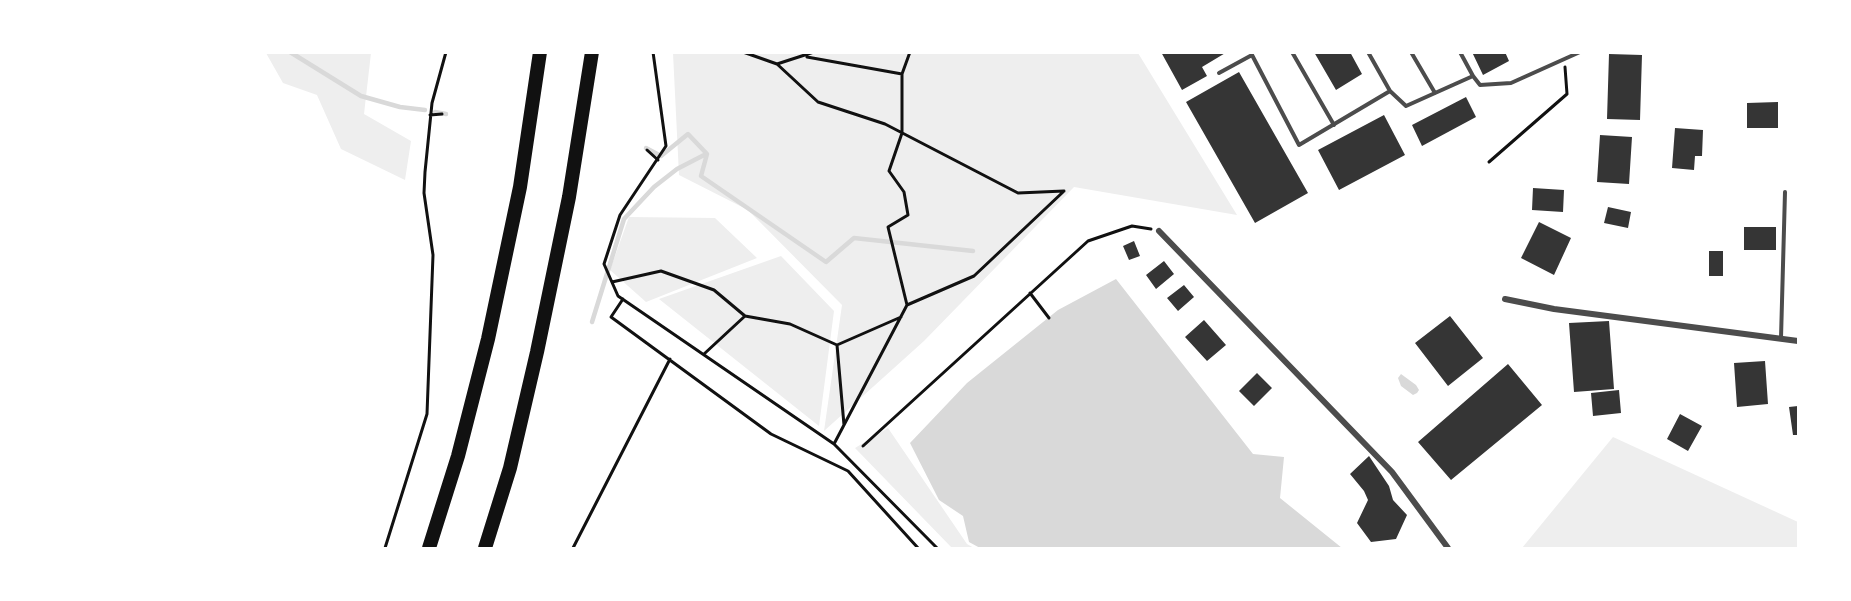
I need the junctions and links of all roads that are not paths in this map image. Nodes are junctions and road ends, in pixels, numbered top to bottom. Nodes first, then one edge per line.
1 (540, 52) edge
2 (592, 52) edge
3 (1292, 52) edge
4 (1368, 52) edge
5 (1411, 52) edge
6 (1460, 52) edge
7 (1580, 52) edge
8 (1219, 73) dead end
9 (1473, 76) junction
10 (1390, 91) junction
11 (1435, 93) junction
12 (1334, 124) junction
13 (1785, 192) dead end
14 (1159, 231) road end
15 (1505, 299) dead end
16 (1781, 338) junction
17 (1798, 341) edge
18 (429, 549) edge
19 (485, 549) edge
20 (1448, 549) edge

1 - 18 highway
2 - 19 highway
3 - 12 lane
4 - 10 lane
5 - 11 lane
6 - 9 lane
7 - 9 lane
8 - 12 lane
9 - 11 lane
10 - 11 lane
10 - 12 lane
13 - 16 lane
14 - 20 street
15 - 16 street
16 - 17 street

